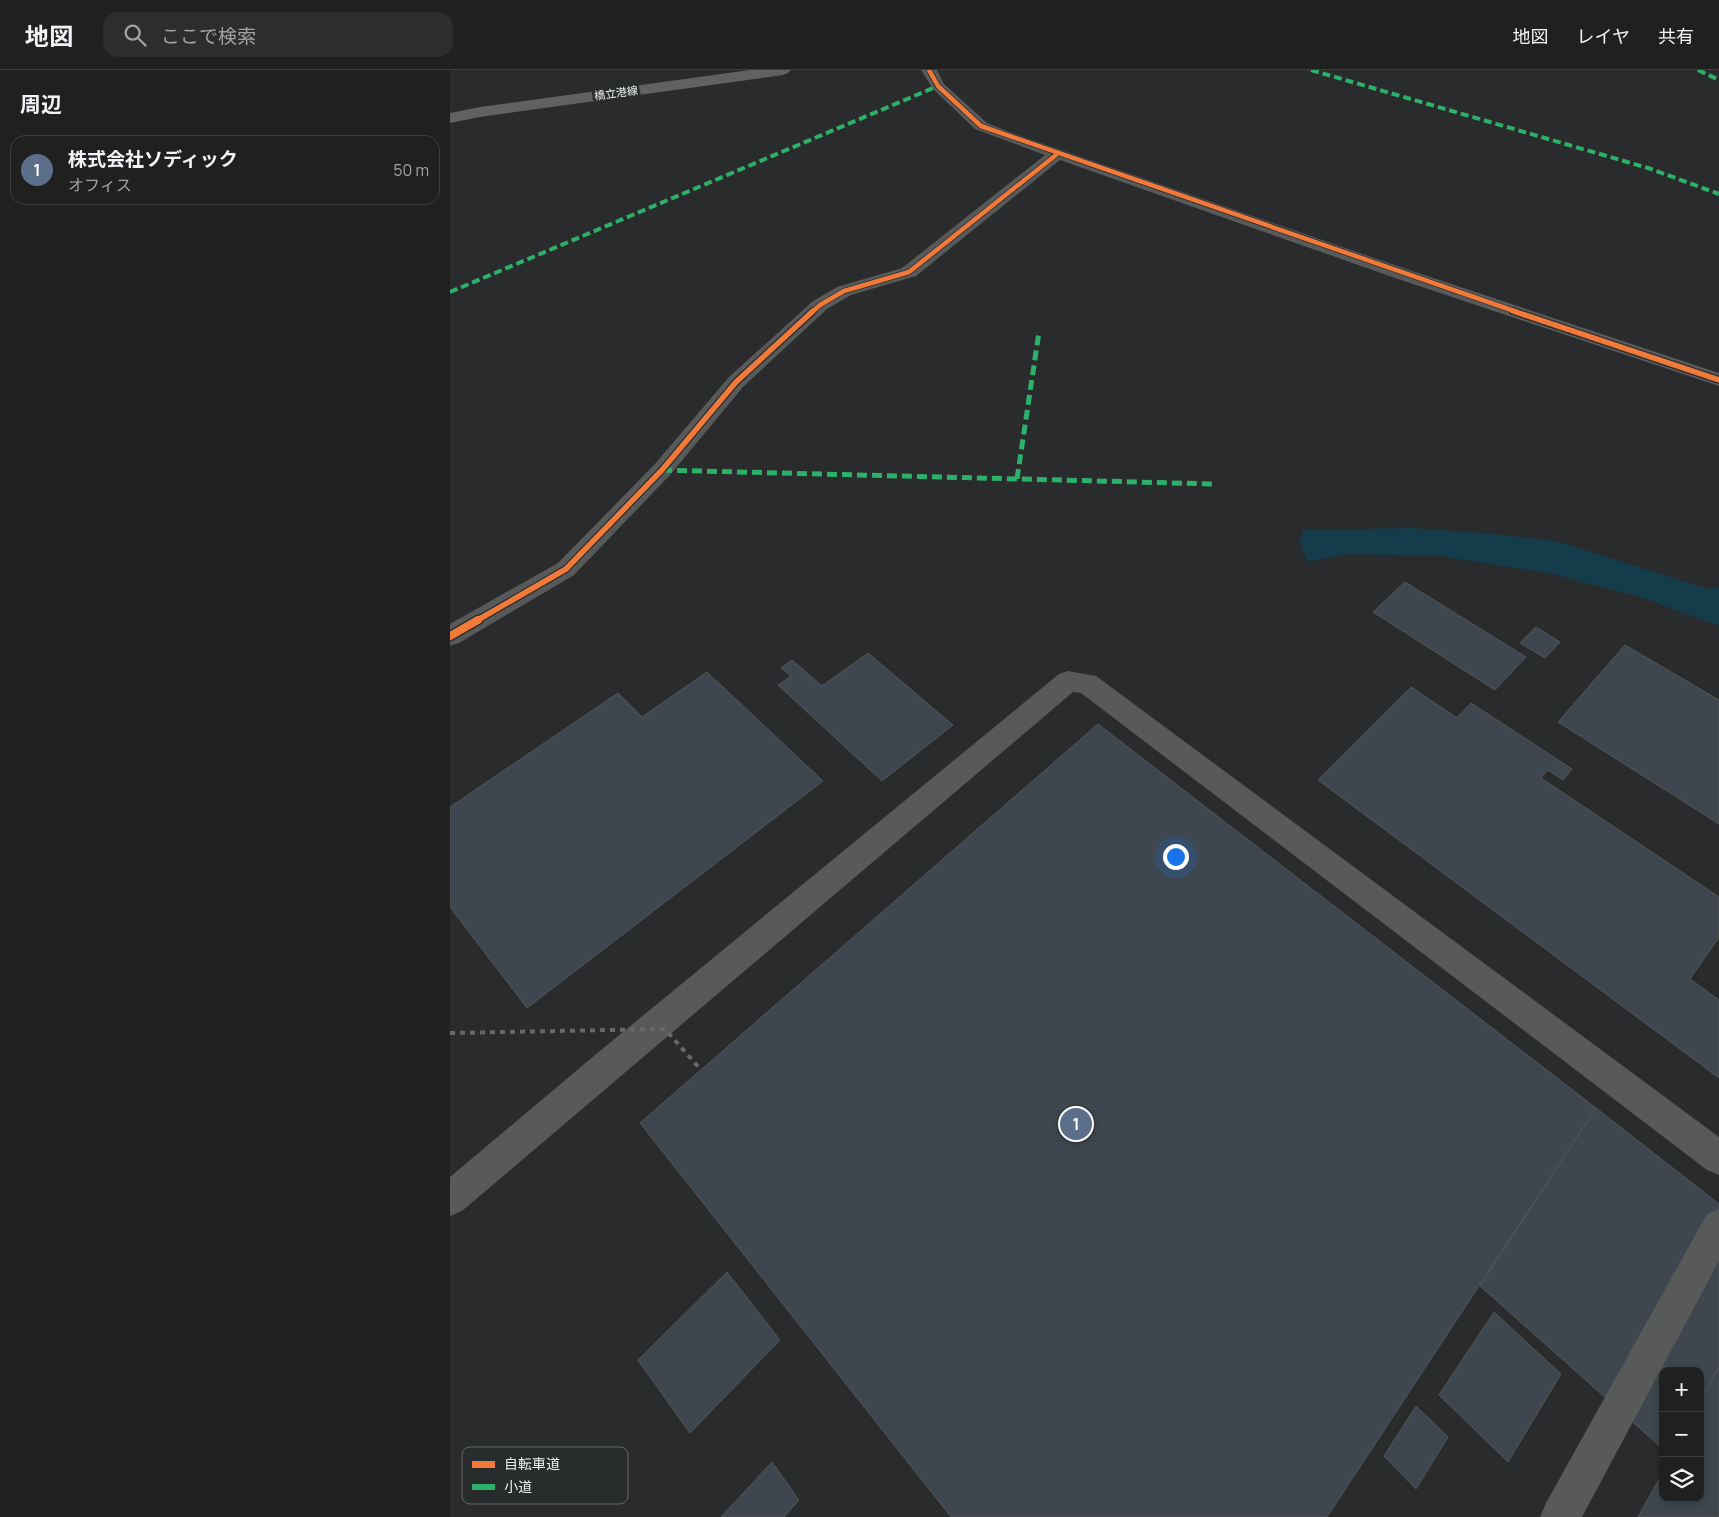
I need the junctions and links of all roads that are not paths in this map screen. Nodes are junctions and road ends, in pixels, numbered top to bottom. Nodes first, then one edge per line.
1 (783, 70) edge
2 (929, 70) edge
3 (450, 118) edge
4 (1056, 155) junction
5 (1719, 380) edge
6 (450, 636) edge
7 (1719, 1158) edge
8 (450, 1199) edge
9 (1719, 1226) edge
10 (1560, 1517) edge

1 - 3 main road, 橋立港線
2 - 4 street
4 - 5 street
4 - 6 street
7 - 8 street
9 - 10 street

